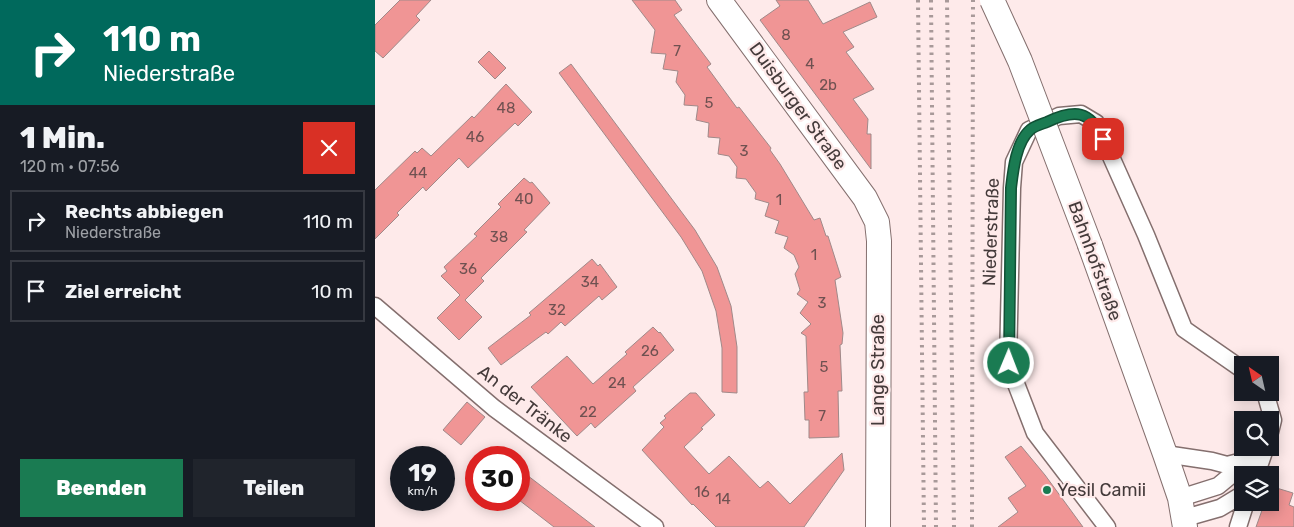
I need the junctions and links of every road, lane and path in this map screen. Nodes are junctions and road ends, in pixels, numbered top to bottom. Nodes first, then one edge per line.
1 (719, 0) edge
2 (991, 0) edge
3 (874, 214) joint
4 (375, 306) edge
5 (1234, 364) edge
6 (1165, 454) junction
7 (1234, 466) edge
8 (1234, 478) edge
9 (1234, 499) edge
10 (1243, 511) edge
11 (1183, 514) edge
12 (655, 527) edge
13 (878, 527) edge
14 (1107, 527) edge
15 (1238, 527) edge

1 - 3 main road, Duisburger Straße
2 - 6 main road, Bahnhofstraße, bridge
3 - 13 main road, Lange Straße
4 - 12 street, An der Tränke
5 - 14 street, Niederstraße
6 - 7 street
6 - 11 main road, Bahnhofstraße
8 - 11 street
9 - 11 street
10 - 15 street

